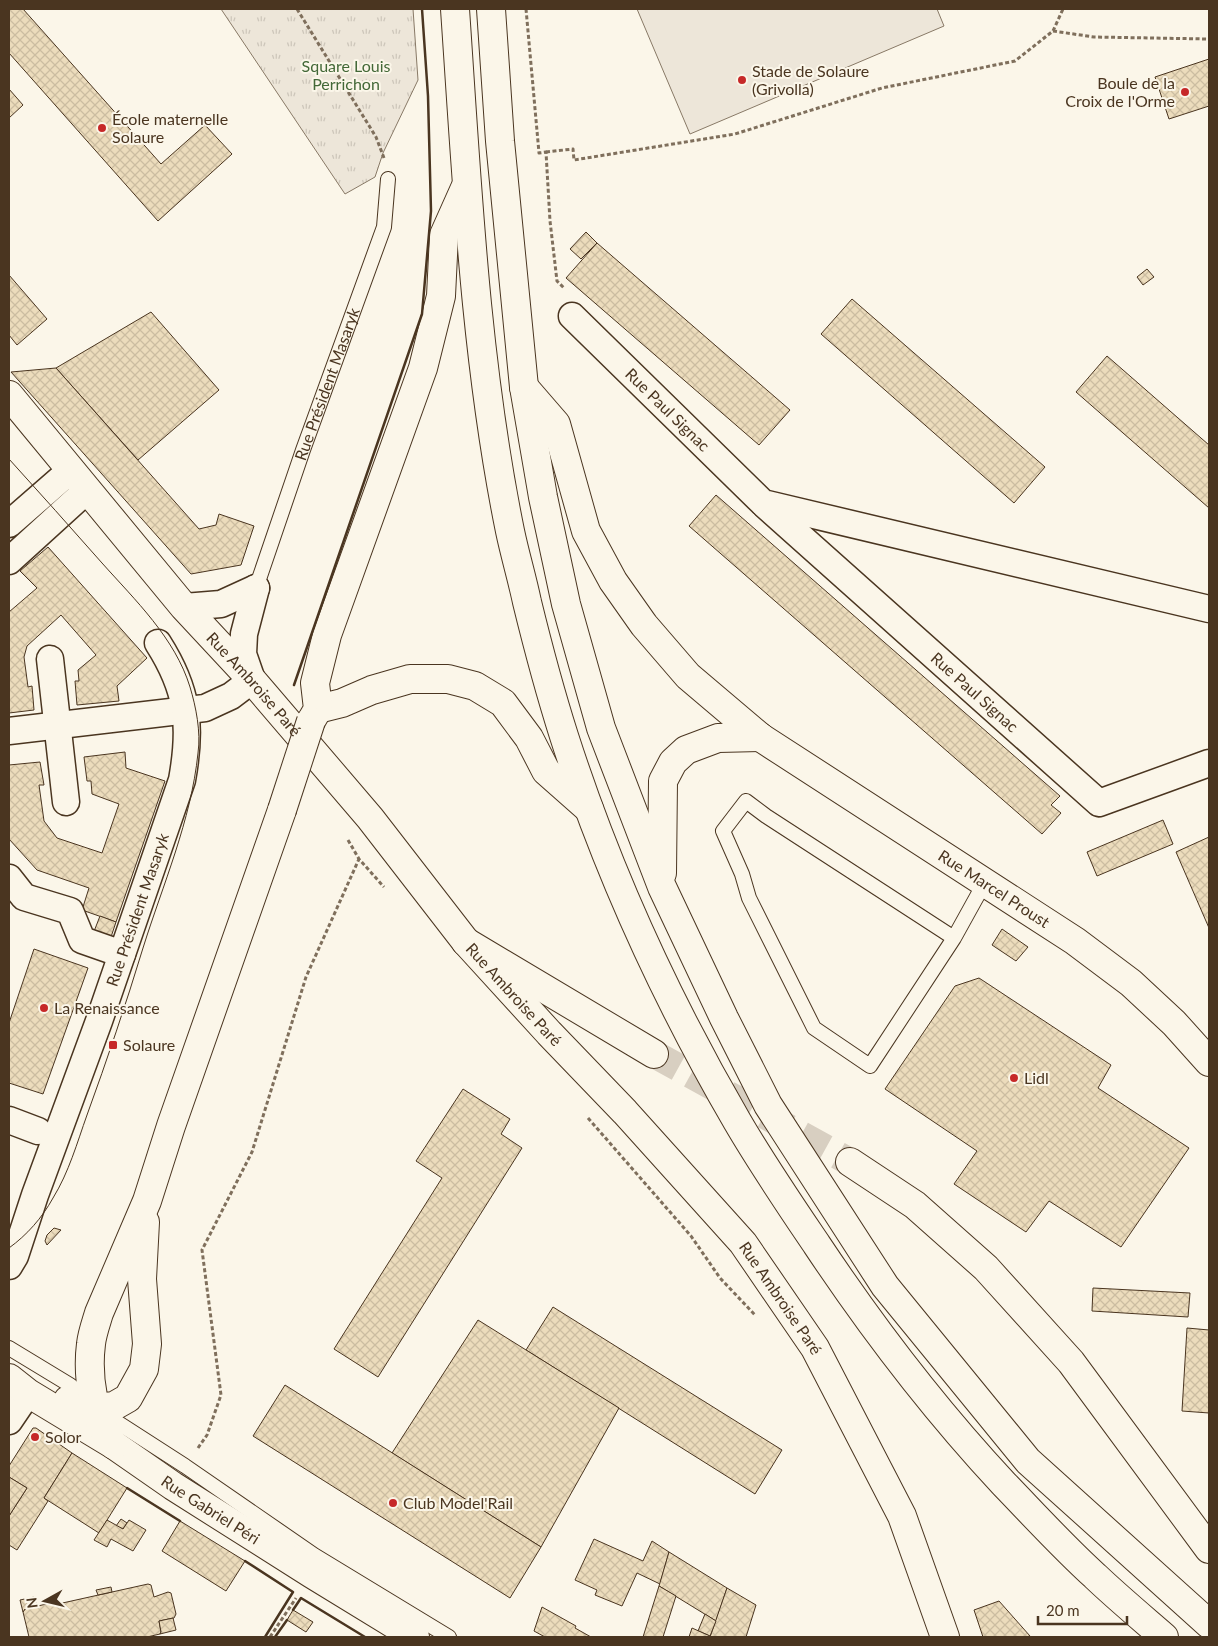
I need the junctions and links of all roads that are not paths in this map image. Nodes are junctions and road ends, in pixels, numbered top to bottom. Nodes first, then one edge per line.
1 (455, 9) edge
2 (491, 9) edge
3 (388, 178) dead end
4 (467, 184) junction
5 (572, 316) road end
6 (524, 387) junction
7 (9, 395) edge
8 (79, 480) junction
9 (763, 503) junction
10 (9, 524) edge
11 (9, 561) edge
12 (256, 588) junction
13 (184, 607) junction
14 (1209, 609) edge
15 (158, 643) dead end
16 (50, 660) dead end
17 (252, 680) junction
18 (186, 710) junction
19 (314, 715) junction
20 (58, 725) junction
21 (9, 731) edge
22 (760, 737) junction
23 (1209, 763) edge
24 (66, 802) dead end
25 (591, 812) junction
26 (9, 878) edge
27 (985, 882) junction
28 (662, 887) junction
29 (954, 938) junction
30 (466, 942) junction
31 (122, 954) junction
32 (654, 1054) tunnel mouth
33 (1209, 1062) edge
34 (9, 1120) edge
35 (38, 1131) dead end
36 (850, 1162) tunnel mouth
37 (146, 1200) junction
38 (9, 1266) edge
39 (9, 1348) edge
40 (9, 1369) edge
41 (18, 1385) edge
42 (96, 1408) junction
43 (9, 1421) edge
44 (114, 1445) junction
45 (1209, 1549) edge
46 (1209, 1624) edge
47 (1209, 1632) edge
48 (415, 1637) edge
49 (449, 1637) edge
50 (945, 1637) edge
51 (1164, 1637) edge
52 (1206, 1637) edge

1 - 4 main road
2 - 6 main road
3 - 12 lane, Rue Président Masaryk
4 - 19 main road
4 - 25 main road
5 - 9 street, Rue Paul Signac
6 - 22 main road, Rue Marcel Proust
6 - 28 main road
7 - 8 main road, Rue Ambroise Paré
8 - 10 street
8 - 11 street
8 - 13 main road, Rue Ambroise Paré
9 - 14 street
9 - 23 street, Rue Paul Signac
12 - 13 street
12 - 17 street, Rue Président Masaryk
13 - 17 main road, Rue Ambroise Paré
15 - 18 street, Rue Président Masaryk
16 - 20 street
17 - 18 street
17 - 30 main road, Rue Ambroise Paré
18 - 20 street
18 - 31 street, Rue Président Masaryk
19 - 25 main road
19 - 37 main road, bridge
20 - 21 street
20 - 24 street
22 - 27 main road, Rue Marcel Proust
22 - 28 main road
25 - 51 main road
26 - 31 street
27 - 29 lane
27 - 33 main road, Rue Marcel Proust
28 - 46 main road
29 - 29 lane
30 - 32 main road
30 - 50 main road, Rue Ambroise Paré
31 - 38 street, Rue Président Masaryk
34 - 35 street
36 - 45 main road
37 - 42 main road
37 - 42 main road
39 - 42 lane
40 - 42 main road
41 - 43 street
41 - 44 main road, Rue Gabriel Péri
42 - 44 main road
42 - 49 lane
44 - 48 main road, Rue Gabriel Péri
47 - 52 main road

